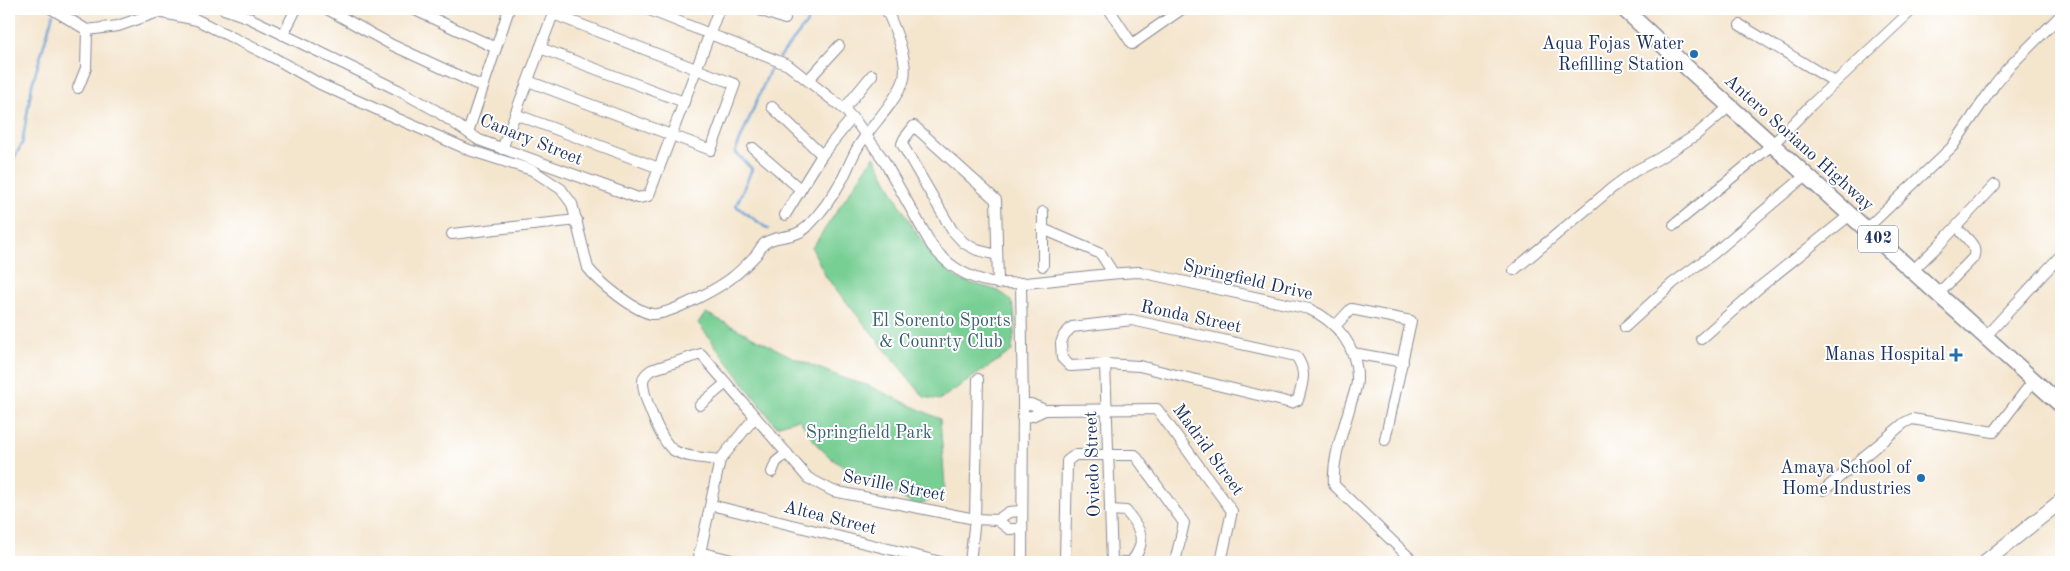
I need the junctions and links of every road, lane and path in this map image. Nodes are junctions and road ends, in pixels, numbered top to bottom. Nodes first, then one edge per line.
1 (52, 9) edge
2 (224, 9) edge
3 (296, 9) edge
4 (327, 9) edge
5 (413, 9) edge
6 (509, 9) edge
7 (647, 9) edge
8 (719, 9) edge
9 (757, 9) edge
10 (886, 9) edge
11 (1109, 9) edge
12 (1182, 9) edge
13 (1624, 9) edge
14 (1913, 9) edge
15 (249, 13) edge
16 (2061, 16) edge
17 (785, 19) dead end
18 (1740, 25) dead end
19 (85, 30) junction
20 (710, 33) junction
21 (283, 35) junction
22 (838, 46) dead end
23 (496, 48) junction
24 (540, 48) junction
25 (697, 69) junction
26 (872, 75) dead end
27 (808, 80) junction
28 (528, 81) junction
29 (1835, 82) junction
30 (483, 87) junction
31 (78, 88) dead end
32 (684, 102) junction
33 (1730, 106) junction
34 (772, 107) dead end
35 (844, 109) junction
36 (515, 114) junction
37 (852, 118) junction
38 (468, 132) junction
39 (866, 135) junction
40 (671, 136) junction
41 (1772, 144) junction
42 (753, 148) dead end
43 (502, 149) junction
44 (822, 155) junction
45 (659, 168) junction
46 (1806, 175) junction
47 (1994, 185) dead end
48 (800, 189) junction
49 (1044, 212) dead end
50 (1850, 214) junction
51 (785, 215) dead end
52 (577, 220) junction
53 (1674, 225) dead end
54 (1043, 229) junction
55 (1866, 229) junction
56 (1962, 233) dead end
57 (452, 234) dead end
58 (998, 255) junction
59 (2061, 255) edge
60 (1043, 266) dead end
61 (1514, 270) dead end
62 (1912, 271) junction
63 (1113, 273) junction
64 (998, 284) junction
65 (1021, 284) junction
66 (1938, 294) junction
67 (1336, 325) junction
68 (1625, 327) dead end
69 (1985, 337) junction
70 (1701, 339) dead end
71 (1353, 354) junction
72 (1403, 362) junction
73 (1105, 364) junction
74 (978, 379) dead end
75 (2033, 381) junction
76 (726, 384) junction
77 (1023, 404) junction
78 (700, 405) dead end
79 (2061, 405) edge
80 (1107, 409) junction
81 (1045, 410) junction
82 (755, 417) junction
83 (1022, 417) junction
84 (1385, 440) dead end
85 (787, 453) junction
86 (1109, 455) junction
87 (720, 460) junction
88 (772, 472) dead end
89 (1824, 490) dead end
90 (2061, 501) edge
91 (711, 505) junction
92 (1110, 510) junction
93 (1021, 511) junction
94 (975, 519) junction
95 (997, 520) junction
96 (1022, 529) junction
97 (699, 557) edge
98 (740, 562) edge
99 (941, 562) edge
100 (970, 562) edge
101 (1022, 562) edge
102 (1065, 562) edge
103 (1112, 562) edge
104 (1122, 562) edge
105 (1175, 562) edge
106 (1221, 562) edge
107 (1414, 562) edge
108 (1985, 562) edge

1 - 19 street
2 - 15 street, Canary Street
3 - 21 street
4 - 30 street
5 - 23 street
6 - 23 street
7 - 20 street, Springfield Drive
8 - 20 street, Canary Street
9 - 17 street
10 - 39 street
11 - 12 street
13 - 33 main road, Antero Soriano Highway / 402
14 - 29 street
15 - 21 street, Canary Street
16 - 55 street
18 - 29 street
19 - 31 street
19 - 52 street
20 - 25 street, Canary Street
20 - 27 street, Springfield Drive
21 - 38 street, Canary Street
22 - 27 street
23 - 30 street
24 - 25 street
24 - 28 street
24 - 32 street
25 - 32 street, Canary Street
25 - 40 street
26 - 35 street
27 - 35 street, Springfield Drive
28 - 36 street
28 - 40 street
29 - 41 street
30 - 38 street
32 - 40 street, Canary Street
33 - 41 main road, Antero Soriano Highway / 402
33 - 61 street
34 - 44 street
35 - 37 street, Springfield Drive
36 - 43 street
36 - 45 street
37 - 39 street, Springfield Drive
37 - 44 street
38 - 43 street, Canary Street
39 - 52 street
39 - 64 street, Springfield Drive
40 - 45 street, Canary Street
41 - 46 main road, Antero Soriano Highway / 402
41 - 53 street
42 - 48 street
43 - 45 street, Canary Street
44 - 48 street
46 - 50 main road, Antero Soriano Highway / 402
46 - 68 street
47 - 62 street
48 - 51 street
49 - 54 street
50 - 55 main road, Antero Soriano Highway / 402
50 - 70 street
52 - 57 street
54 - 60 street
54 - 63 street
55 - 62 main road, Antero Soriano Highway / 402
56 - 66 street
58 - 58 street
58 - 64 street
59 - 69 street
62 - 66 main road, Antero Soriano Highway / 402
63 - 65 street, Springfield Drive
63 - 67 street, Springfield Drive
64 - 65 street, Springfield Drive
65 - 77 street
66 - 69 main road, Antero Soriano Highway / 402
67 - 71 street, Springfield Drive
67 - 72 street
69 - 75 main road, Antero Soriano Highway / 402
71 - 72 street
71 - 107 street, Springfield Drive
72 - 84 street
73 - 73 street, Ronda Street
73 - 80 street, Oviedo Street
74 - 94 street
75 - 79 main road, Antero Soriano Highway / 402
75 - 89 street
76 - 78 street
76 - 82 street
76 - 87 street
77 - 81 street, Madrid Street
77 - 83 street
80 - 81 street, Madrid Street
80 - 86 street, Oviedo Street
80 - 106 street, Madrid Street
81 - 83 street, Madrid Street
82 - 85 street, Seville Street
82 - 87 street
83 - 93 street
85 - 88 street
85 - 94 street, Seville Street
86 - 92 street, Oviedo Street
86 - 102 street
86 - 105 street
87 - 91 street
90 - 108 main road
91 - 97 street
91 - 99 street, Altea Street
92 - 103 street, Oviedo Street
92 - 104 street
93 - 95 street, Seville Street
93 - 96 street
94 - 95 street, Seville Street
94 - 100 street
95 - 96 street, Seville Street
96 - 101 street
97 - 98 street

